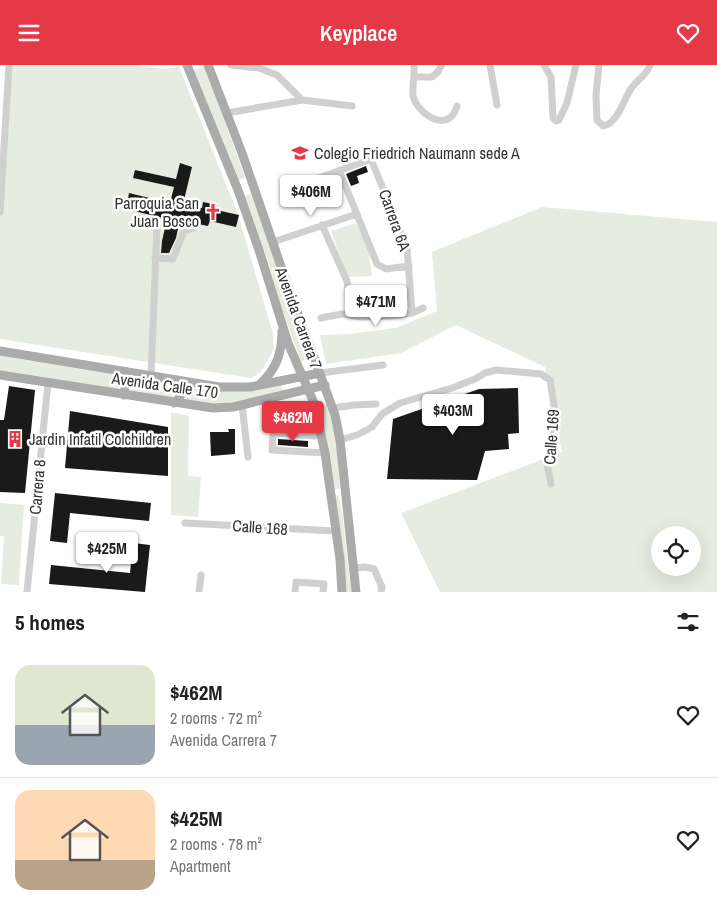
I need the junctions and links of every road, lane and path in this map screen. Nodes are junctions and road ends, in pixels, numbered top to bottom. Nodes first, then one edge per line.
1 (10, 65) edge
2 (208, 65) edge
3 (231, 65) edge
4 (414, 65) edge
5 (441, 65) edge
6 (490, 65) edge
7 (544, 65) edge
8 (576, 65) edge
9 (599, 65) edge
10 (650, 65) edge
11 (190, 66) edge
12 (415, 77) junction
13 (302, 100) junction
14 (497, 105) dead end
15 (352, 106) dead end
16 (457, 106) dead end
17 (227, 113) junction
18 (393, 151) dead end
19 (372, 159) junction
20 (2, 161) edge
21 (339, 170) junction
22 (252, 184) junction
23 (294, 187) dead end
24 (1, 188) edge
25 (238, 191) junction
26 (0, 212) edge
27 (357, 213) junction
28 (322, 225) junction
29 (157, 226) dead end
30 (194, 227) dead end
31 (273, 242) junction
32 (156, 257) junction
33 (409, 266) junction
34 (423, 309) dead end
35 (412, 313) junction
36 (352, 315) junction
37 (321, 318) dead end
38 (282, 326) junction
39 (0, 351) edge
40 (383, 365) dead end
41 (128, 372) junction
42 (320, 373) junction
43 (0, 375) edge
44 (152, 375) junction
45 (304, 376) junction
46 (178, 381) junction
47 (48, 383) junction
48 (325, 385) junction
49 (258, 386) junction
50 (309, 389) junction
51 (124, 395) junction
52 (174, 403) junction
53 (376, 404) dead end
54 (242, 405) junction
55 (333, 408) junction
56 (322, 434) junction
57 (340, 440) junction
58 (325, 453) junction
59 (248, 457) dead end
60 (551, 484) dead end
61 (331, 496) junction
62 (346, 497) junction
63 (185, 523) dead end
64 (335, 531) junction
65 (354, 568) junction
66 (201, 575) dead end
67 (27, 592) edge
68 (200, 592) edge
69 (296, 592) edge
70 (324, 592) edge
71 (342, 592) edge
72 (356, 592) edge
73 (381, 592) edge

1 - 20 street
2 - 17 main road, Avenida Carrera 7
3 - 13 street
4 - 12 street
5 - 12 street
6 - 14 street
7 - 8 street
9 - 10 street
11 - 25 main road, Avenida Carrera 7
12 - 16 street
13 - 15 street
13 - 17 street
17 - 22 main road, Avenida Carrera 7
18 - 19 street
19 - 21 street
19 - 33 street, Carrera 6A
20 - 24 street
21 - 23 street
21 - 27 street
22 - 25 main road
22 - 31 main road, Avenida Carrera 7
24 - 26 street
25 - 38 main road, Avenida Carrera 7
27 - 28 street
27 - 33 street
28 - 31 street
28 - 36 street
29 - 32 street
30 - 32 street
31 - 42 main road, Avenida Carrera 7
32 - 44 street
33 - 35 street, Carrera 6A
34 - 35 street
35 - 36 street
36 - 37 street
38 - 45 main road, Avenida Carrera 7
38 - 49 main road
39 - 41 main road, Avenida Calle 170
40 - 42 street
41 - 44 main road, Avenida Calle 170
41 - 51 main road
42 - 45 main road, Avenida Calle 170
42 - 48 main road, Avenida Carrera 7
43 - 47 main road, Avenida Calle 170
44 - 46 main road, Avenida Calle 170
45 - 49 main road, Avenida Calle 170
45 - 50 main road, Avenida Carrera 7
46 - 49 main road, Avenida Calle 170
46 - 52 main road
47 - 51 main road, Avenida Calle 170
47 - 67 street, Carrera 8
48 - 50 main road, Avenida Calle 170
48 - 55 main road, Avenida Carrera 7
50 - 54 main road, Avenida Calle 170
50 - 56 main road, Avenida Carrera 7
51 - 52 main road, Avenida Calle 170
52 - 54 main road, Avenida Calle 170
53 - 55 street
54 - 59 street
55 - 57 main road, Avenida Carrera 7
56 - 58 main road, Avenida Carrera 7
56 - 58 street
57 - 60 street, Calle 169
57 - 62 main road, Avenida Carrera 7
58 - 61 main road, Avenida Carrera 7
61 - 62 main road
61 - 64 main road, Avenida Carrera 7
62 - 65 main road, Avenida Carrera 7
63 - 64 street, Calle 168
64 - 71 main road, Avenida Carrera 7
65 - 72 main road, Avenida Carrera 7
65 - 73 street
66 - 68 street
69 - 70 street

